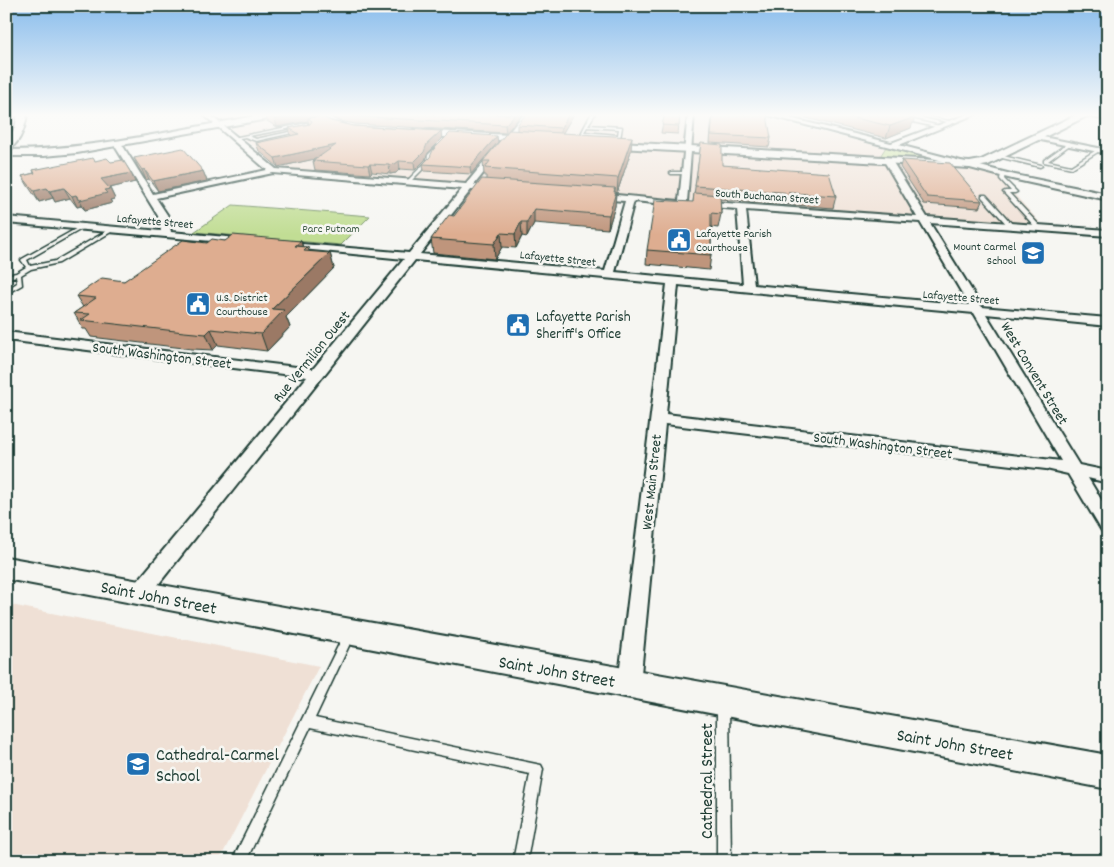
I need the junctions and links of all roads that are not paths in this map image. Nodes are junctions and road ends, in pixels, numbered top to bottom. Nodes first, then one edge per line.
1 (63, 154) edge
2 (124, 154) edge
3 (254, 154) edge
4 (431, 154) edge
5 (495, 154) edge
6 (688, 154) edge
7 (779, 154) edge
8 (929, 154) edge
9 (1002, 154) edge
10 (1054, 154) edge
11 (1092, 154) edge
12 (999, 156) junction
13 (888, 161) junction
14 (14, 165) dead end
15 (970, 165) junction
16 (1040, 166) dead end
17 (273, 171) junction
18 (672, 173) dead end
19 (686, 174) junction
20 (1003, 174) junction
21 (408, 182) junction
22 (468, 187) junction
23 (506, 190) edge
24 (582, 195) edge
25 (984, 196) dead end
26 (150, 197) junction
27 (1108, 197) edge
28 (630, 199) junction
29 (683, 202) junction
30 (742, 207) junction
31 (6, 220) edge
32 (923, 220) junction
33 (1011, 226) junction
34 (83, 227) junction
35 (1039, 228) junction
36 (114, 229) junction
37 (1108, 233) edge
38 (167, 234) junction
39 (255, 242) edge
40 (275, 244) edge
41 (413, 256) junction
42 (29, 268) junction
43 (18, 274) junction
44 (609, 275) junction
45 (6, 277) edge
46 (673, 281) junction
47 (749, 289) junction
48 (6, 292) edge
49 (979, 311) junction
50 (1108, 322) edge
51 (6, 336) edge
52 (317, 374) junction
53 (657, 418) junction
54 (1074, 470) junction
55 (1108, 477) edge
56 (1108, 526) edge
57 (6, 568) edge
58 (138, 594) junction
59 (350, 633) junction
60 (629, 684) junction
61 (723, 702) junction
62 (307, 722) junction
63 (1108, 772) edge
64 (239, 861) edge
65 (520, 861) edge
66 (724, 861) edge

1 - 14 street
2 - 26 street
3 - 17 street
4 - 21 lane
5 - 22 street, Rue Vermilion Ouest
6 - 19 street
7 - 13 street
8 - 15 street
9 - 12 street
10 - 11 lane
12 - 15 street
12 - 16 lane
13 - 15 street
13 - 32 street, West Convent Street
15 - 20 street
17 - 21 street
17 - 26 street
18 - 19 lane
19 - 29 street
20 - 27 street
20 - 35 lane
21 - 22 street
22 - 23 street
22 - 41 street, Rue Vermilion Ouest
24 - 28 street, South Buchanan Street
25 - 33 lane
26 - 38 street
28 - 29 street, South Buchanan Street
28 - 44 street
29 - 30 street, South Buchanan Street
30 - 32 street, South Buchanan Street
30 - 47 street
31 - 34 street, Lafayette Street
32 - 33 street, South Buchanan Street
32 - 49 street, West Convent Street
33 - 35 street, South Buchanan Street
34 - 36 street, Lafayette Street
34 - 42 lane
35 - 37 street, South Buchanan Street
36 - 38 street, Lafayette Street
36 - 42 lane
38 - 39 street, Lafayette Street
40 - 41 street, Lafayette Street
41 - 44 street, Lafayette Street
41 - 52 street, Rue Vermilion Ouest
42 - 43 lane
43 - 45 lane
43 - 48 lane
44 - 46 street, Lafayette Street
46 - 47 street, Lafayette Street
46 - 53 street, West Main Street
47 - 49 street, Lafayette Street
49 - 50 street, Lafayette Street
49 - 54 street, West Convent Street
51 - 52 street, South Washington Street
52 - 58 street, Rue Vermilion Ouest
53 - 54 street, South Washington Street
53 - 60 street, West Main Street
54 - 55 street, South Washington Street
54 - 56 street, West Convent Street
57 - 58 street, Saint John Street
58 - 59 street, Saint John Street
59 - 60 street, Saint John Street
59 - 62 lane
60 - 61 street, Saint John Street
61 - 63 street, Saint John Street
61 - 66 lane, Cathedral Street
62 - 64 lane
62 - 65 lane

